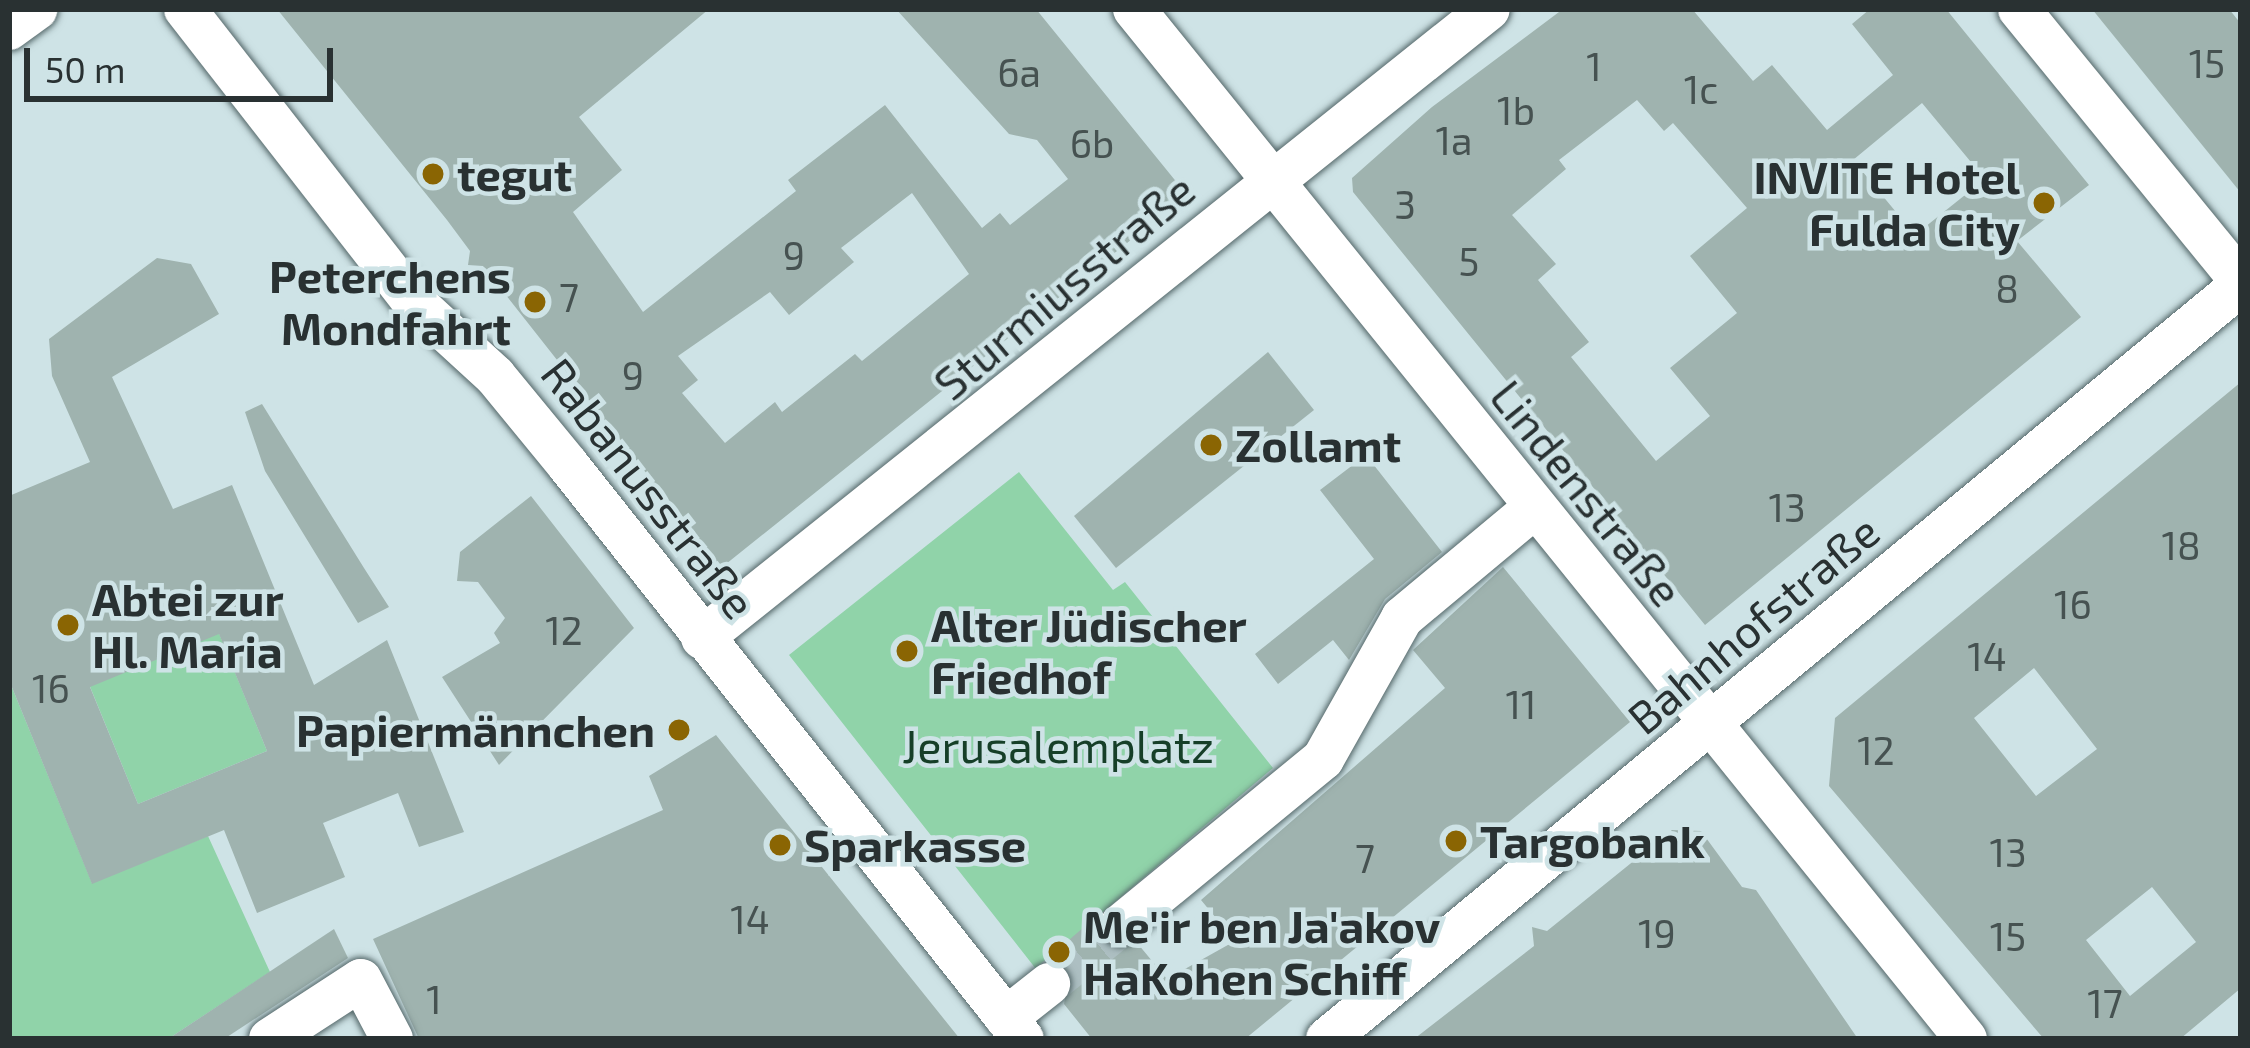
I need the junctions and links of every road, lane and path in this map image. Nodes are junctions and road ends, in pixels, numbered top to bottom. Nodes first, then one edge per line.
1 (37, 9) edge
2 (185, 9) edge
3 (1134, 9) edge
4 (1489, 9) edge
5 (2019, 9) edge
6 (9, 28) edge
7 (1270, 182) junction
8 (2241, 283) edge
9 (1534, 508) junction
10 (702, 638) junction
11 (1711, 726) junction
12 (1121, 925) tunnel mouth
13 (1048, 984) tunnel mouth
14 (1014, 1029) edge
15 (270, 1039) edge
16 (392, 1039) edge
17 (1327, 1039) edge
18 (1966, 1039) edge

1 - 6 street
2 - 10 street, Rabanusstraße
3 - 7 street, Lindenstraße
4 - 7 street, Sturmiusstraße
5 - 8 street
7 - 9 street, Lindenstraße
7 - 10 street, Sturmiusstraße
8 - 11 street, Bahnhofstraße
9 - 11 street, Lindenstraße
9 - 12 street
10 - 14 street, Rabanusstraße
11 - 17 street, Bahnhofstraße
11 - 18 street, Lindenstraße
13 - 14 street
15 - 16 street

